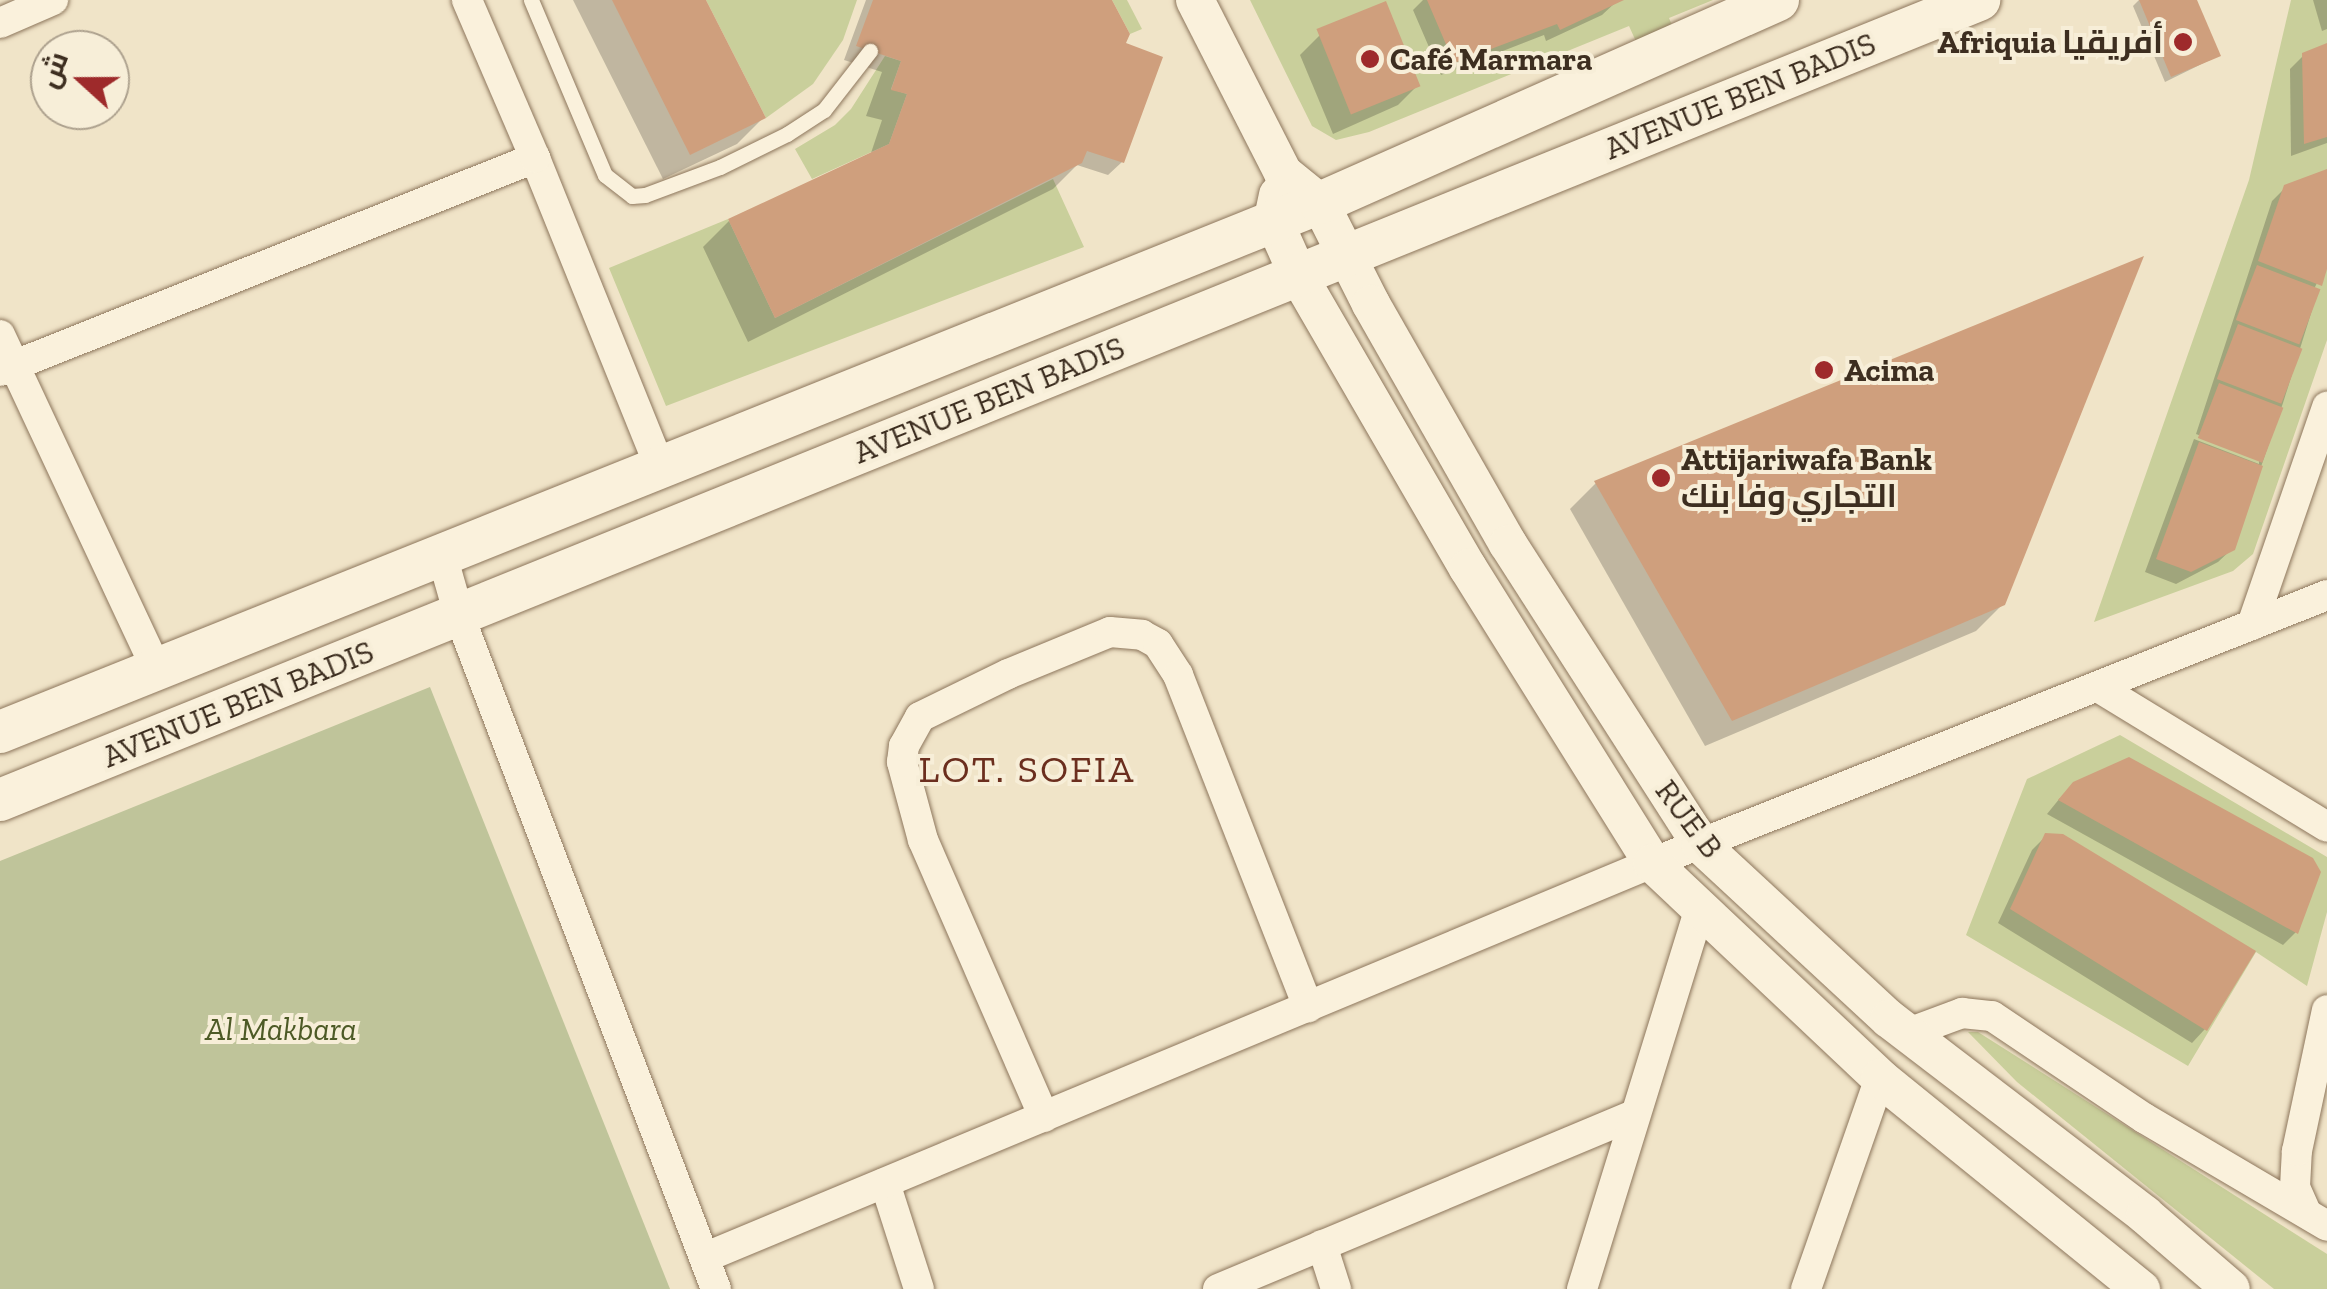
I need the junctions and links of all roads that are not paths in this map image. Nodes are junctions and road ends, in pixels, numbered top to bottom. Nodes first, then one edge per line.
1 (53, 0) edge
2 (467, 0) edge
3 (530, 0) edge
4 (1194, 0) edge
5 (1778, 0) edge
6 (1979, 0) edge
7 (0, 22) edge
8 (870, 51) dead end
9 (535, 158) junction
10 (1283, 173) junction
11 (1320, 203) junction
12 (1273, 219) junction
13 (1345, 254) junction
14 (1298, 275) junction
15 (0, 335) edge
16 (7, 368) edge
17 (2327, 407) edge
18 (659, 464) junction
19 (442, 555) junction
20 (2327, 595) edge
21 (459, 614) junction
22 (2252, 625) junction
23 (157, 670) junction
24 (2098, 687) junction
25 (0, 732) edge
26 (0, 800) edge
27 (2327, 827) edge
28 (1701, 845) junction
29 (1652, 864) junction
30 (1698, 911) junction
31 (1308, 1007) junction
32 (2327, 1010) edge
33 (1908, 1033) junction
34 (1880, 1078) junction
35 (1634, 1115) junction
36 (1044, 1116) junction
37 (885, 1183) junction
38 (2316, 1219) edge
39 (1322, 1245) junction
40 (706, 1258) junction
41 (716, 1289) edge
42 (919, 1289) edge
43 (1218, 1289) edge
44 (1336, 1289) edge
45 (1582, 1289) edge
46 (1806, 1289) edge
47 (2141, 1289) edge
48 (2231, 1289) edge

1 - 7 street
2 - 9 street
3 - 8 lane
4 - 10 street
5 - 11 main road, AVENUE BEN BADIS
6 - 13 main road, AVENUE BEN BADIS
9 - 16 street
9 - 18 street
10 - 11 street
10 - 12 street
11 - 12 main road, AVENUE BEN BADIS
11 - 13 street, RUE B
12 - 14 street, RUE B
12 - 18 main road, AVENUE BEN BADIS
13 - 14 main road, AVENUE BEN BADIS
13 - 28 street, RUE B
14 - 21 main road, AVENUE BEN BADIS
14 - 29 street, RUE B
15 - 16 street
16 - 23 street
17 - 22 street
18 - 19 main road, AVENUE BEN BADIS
19 - 21 street
19 - 23 main road, AVENUE BEN BADIS
20 - 22 street
21 - 26 main road, AVENUE BEN BADIS
21 - 40 street
22 - 24 street
23 - 25 main road, AVENUE BEN BADIS
24 - 27 street
24 - 28 street
28 - 29 street
28 - 33 street, RUE B
29 - 30 street, RUE B
29 - 31 street
30 - 34 street, RUE B
30 - 35 street
31 - 36 street
31 - 36 street
32 - 38 street
33 - 38 street
33 - 48 street, RUE B
34 - 46 street
34 - 47 street, RUE B
35 - 39 street
35 - 45 street
36 - 37 street
37 - 40 street
37 - 42 street
39 - 43 street
39 - 44 street
40 - 41 street

